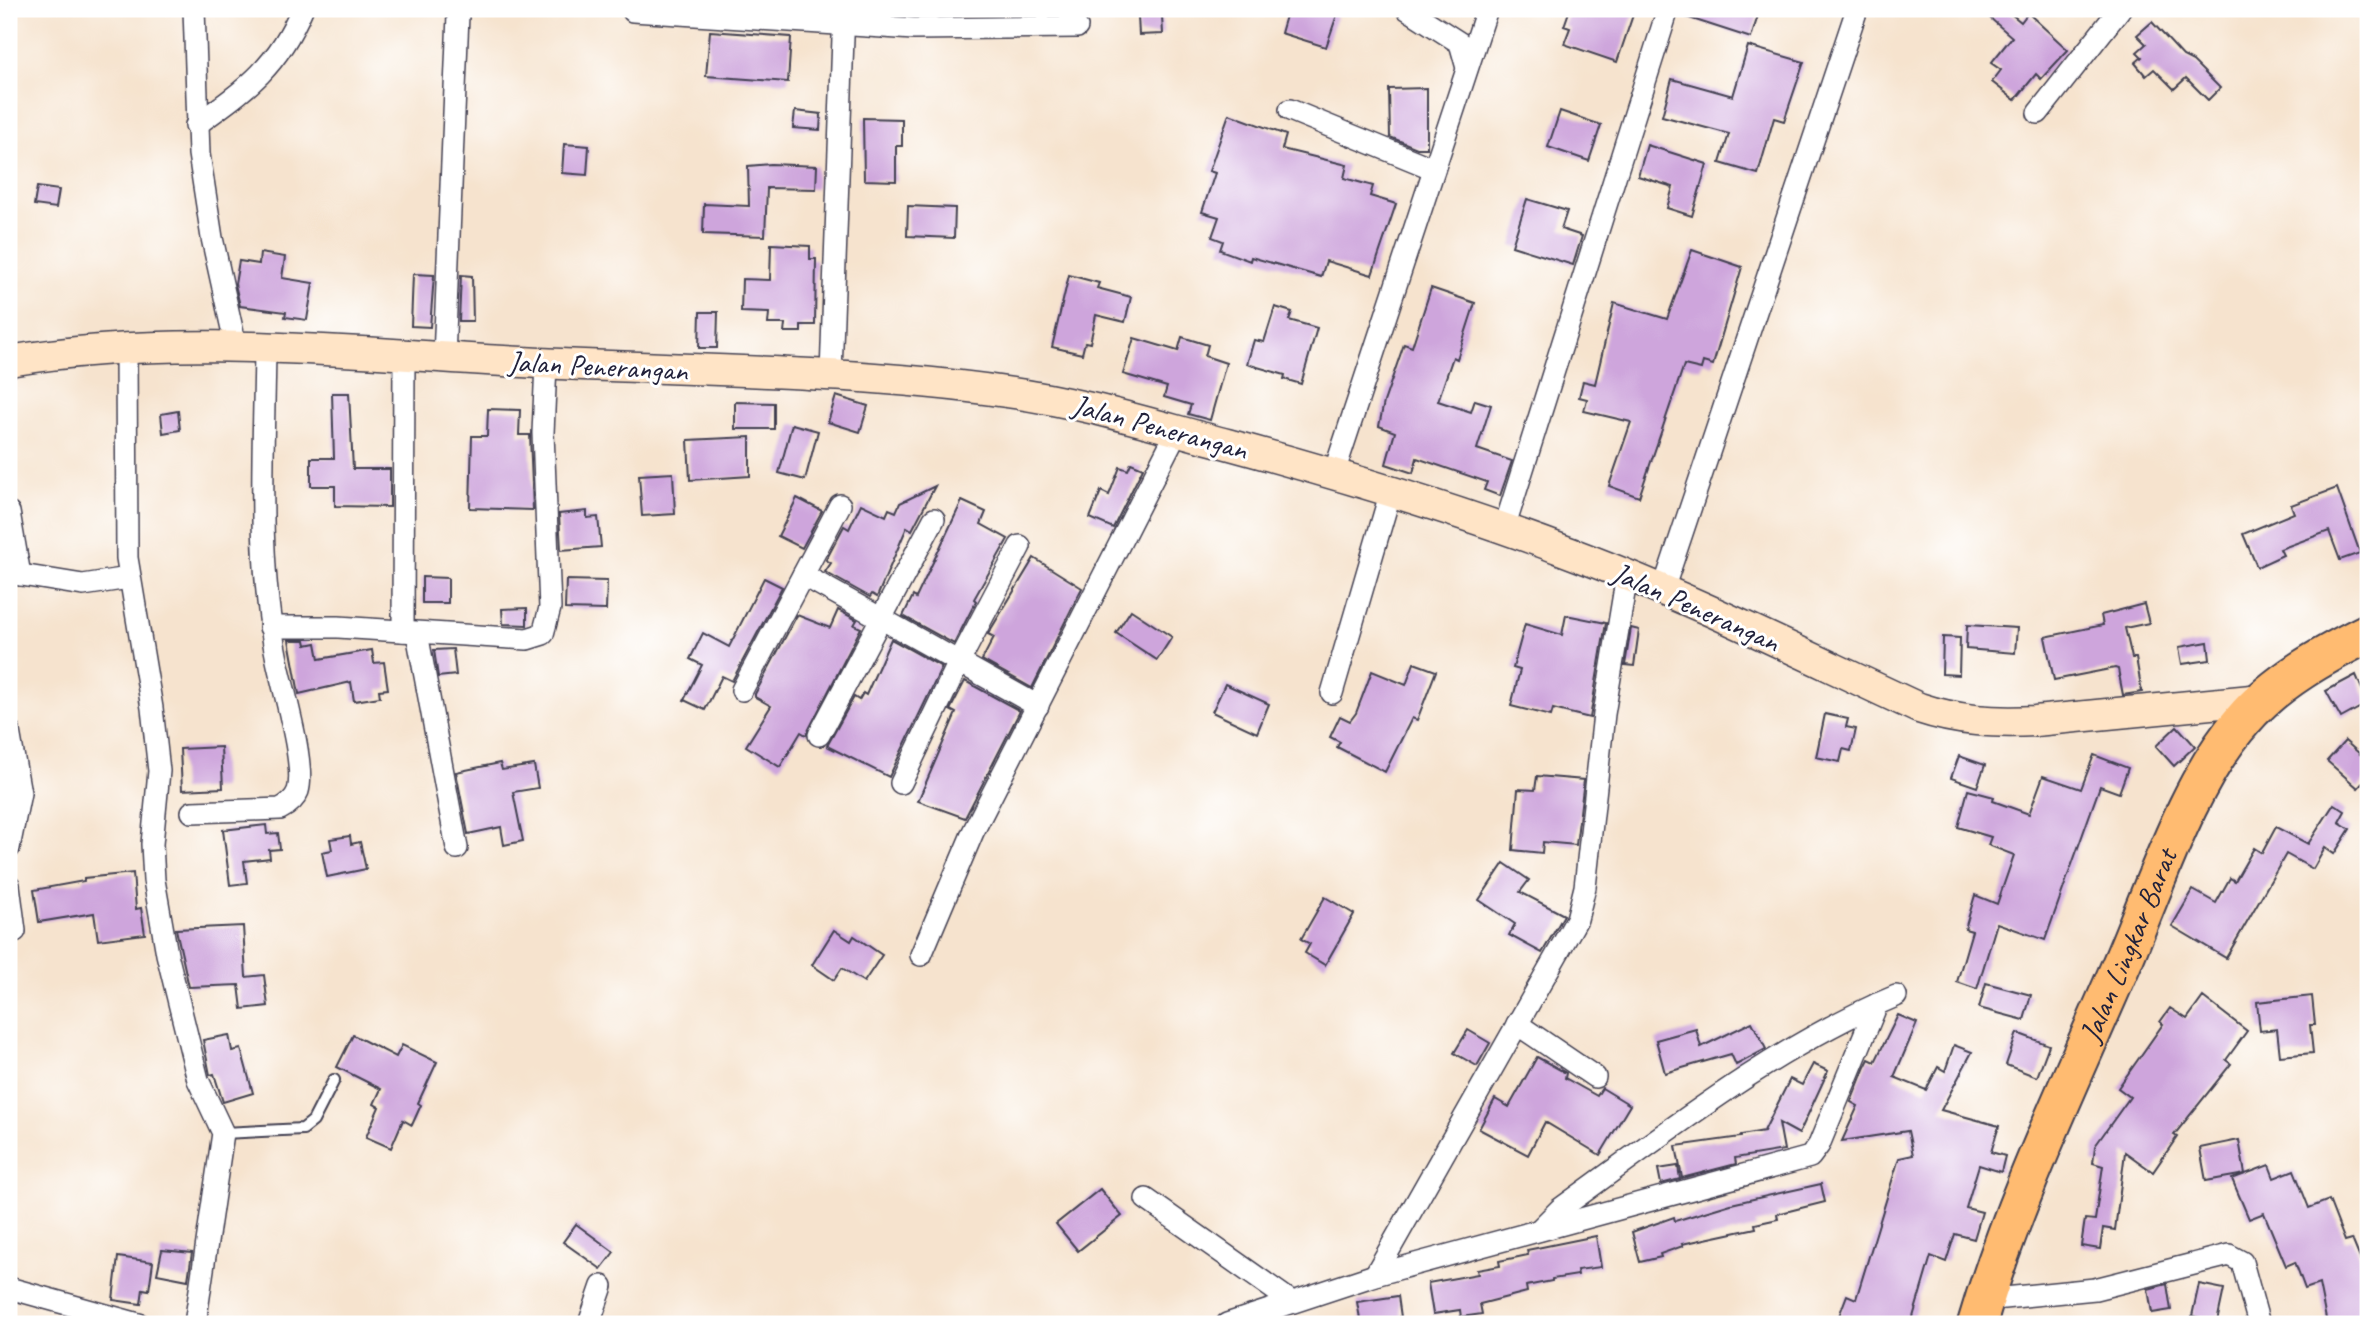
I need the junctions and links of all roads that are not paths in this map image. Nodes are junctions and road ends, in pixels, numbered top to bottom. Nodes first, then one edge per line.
1 (194, 9) edge
2 (302, 9) edge
3 (1407, 9) edge
4 (1487, 9) edge
5 (1668, 9) edge
6 (1857, 9) edge
7 (2120, 9) edge
8 (632, 11) dead end
9 (458, 15) dead end
10 (844, 17) edge
11 (1077, 27) dead end
12 (1467, 68) junction
13 (1290, 110) dead end
14 (2038, 113) dead end
15 (196, 125) junction
16 (1434, 169) junction
17 (250, 347) junction
18 (125, 348) junction
19 (404, 354) junction
20 (444, 358) junction
21 (9, 361) edge
22 (546, 364) junction
23 (831, 374) junction
24 (1177, 431) junction
25 (1334, 473) junction
26 (1391, 491) junction
27 (840, 505) dead end
28 (9, 512) edge
29 (934, 519) dead end
30 (1504, 528) junction
31 (1020, 546) dead end
32 (14, 574) edge
33 (803, 575) junction
34 (1627, 576) junction
35 (130, 578) junction
36 (1663, 590) junction
37 (880, 620) junction
38 (270, 627) junction
39 (410, 632) junction
40 (2368, 633) edge
41 (959, 662) junction
42 (742, 690) dead end
43 (1332, 693) dead end
44 (2262, 699) junction
45 (1038, 706) junction
46 (9, 731) edge
47 (819, 735) dead end
48 (901, 783) dead end
49 (192, 812) dead end
50 (9, 848) edge
51 (457, 848) dead end
52 (9, 885) edge
53 (15, 931) dead end
54 (921, 955) dead end
55 (1517, 1024) junction
56 (1595, 1077) dead end
57 (334, 1080) dead end
58 (223, 1133) junction
59 (1146, 1199) dead end
60 (1538, 1231) junction
61 (1375, 1276) junction
62 (602, 1286) dead end
63 (9, 1288) edge
64 (1292, 1302) junction
65 (1980, 1312) edge
66 (139, 1324) edge
67 (195, 1324) edge
68 (589, 1324) edge
69 (1227, 1324) edge
70 (2259, 1324) edge

1 - 15 street
2 - 15 street
3 - 12 street
4 - 12 street
5 - 30 street
6 - 36 street
7 - 14 street
8 - 10 street
9 - 20 street
10 - 11 street
10 - 23 street
12 - 16 street
13 - 16 street
15 - 17 street
16 - 25 street
17 - 18 street, Jalan Penerangan
17 - 19 street, Jalan Penerangan
17 - 38 street
18 - 21 street, Jalan Penerangan
18 - 35 street
19 - 20 street, Jalan Penerangan
19 - 39 street
20 - 22 street, Jalan Penerangan
22 - 23 street, Jalan Penerangan
22 - 39 street
23 - 24 street, Jalan Penerangan
24 - 25 street, Jalan Penerangan
24 - 45 street
25 - 26 street, Jalan Penerangan
26 - 30 street, Jalan Penerangan
26 - 43 street
27 - 33 street
28 - 32 street
29 - 37 street
30 - 34 street, Jalan Penerangan
31 - 41 street
32 - 35 street
33 - 37 street
33 - 42 street
34 - 36 street, Jalan Penerangan
34 - 55 street
35 - 58 street
36 - 44 street, Jalan Penerangan
37 - 41 street
37 - 47 street
38 - 39 street
38 - 49 street
39 - 51 street
40 - 44 highway, Jalan Lingkar Barat
41 - 45 street
41 - 48 street
44 - 65 highway, Jalan Lingkar Barat
45 - 54 street
46 - 50 street
52 - 53 street
55 - 56 street
55 - 61 street
57 - 58 lane
58 - 67 street
59 - 64 street
60 - 60 street
60 - 61 street
61 - 64 street
62 - 68 street
63 - 66 street
64 - 69 street
65 - 70 street

